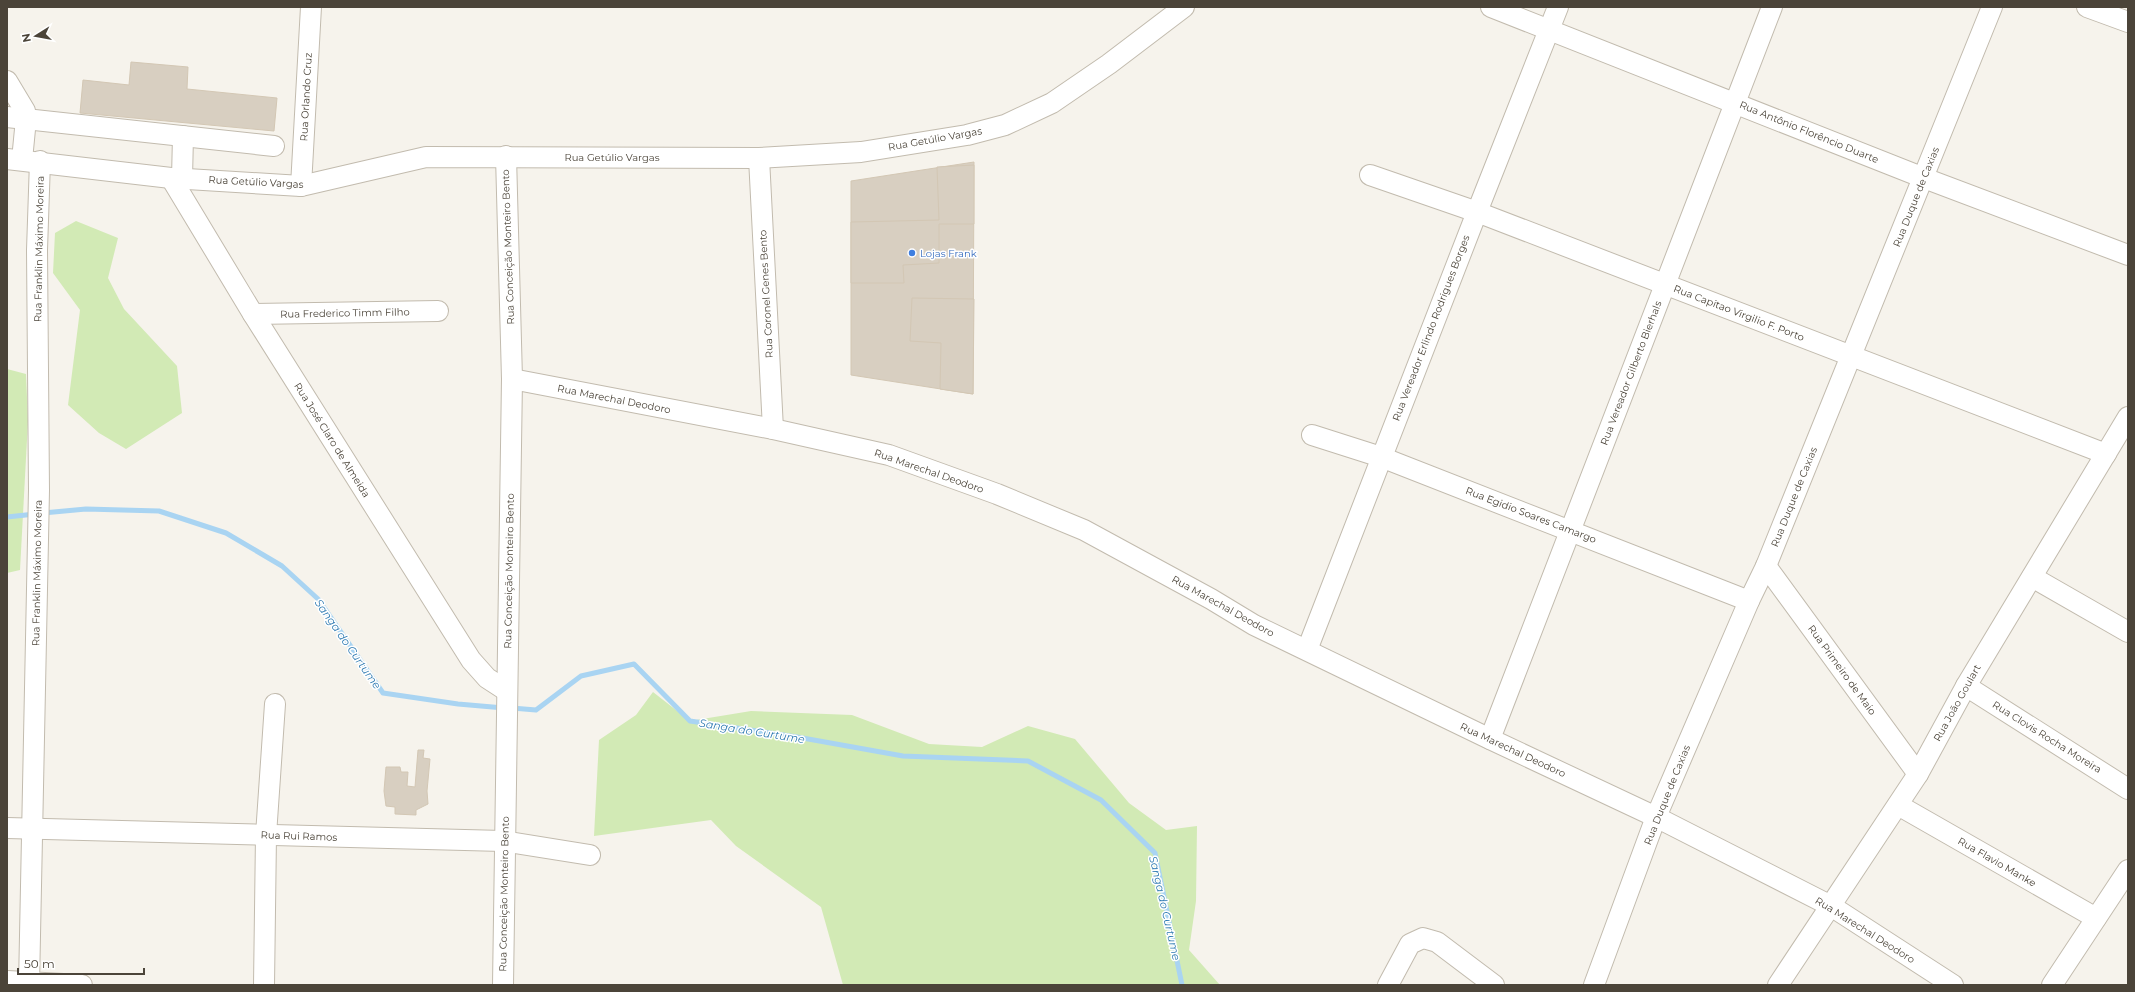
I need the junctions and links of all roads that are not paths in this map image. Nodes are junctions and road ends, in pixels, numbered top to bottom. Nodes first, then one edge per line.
1 (311, 7) edge
2 (1184, 7) edge
3 (1491, 7) edge
4 (1558, 7) edge
5 (1772, 7) edge
6 (1992, 7) edge
7 (2087, 7) edge
8 (2128, 22) edge
9 (1549, 31) junction
10 (7, 81) edge
11 (1735, 102) junction
12 (16, 118) edge
13 (183, 136) junction
14 (274, 146) dead end
15 (506, 156) junction
16 (759, 158) junction
17 (23, 160) edge
18 (1370, 175) dead end
19 (176, 178) junction
20 (1924, 178) junction
21 (301, 186) junction
22 (1477, 212) junction
23 (2128, 255) edge
24 (1666, 284) junction
25 (438, 311) dead end
26 (253, 314) junction
27 (1852, 357) junction
28 (512, 379) junction
29 (2128, 417) edge
30 (773, 429) junction
31 (1312, 435) dead end
32 (2106, 454) junction
33 (1381, 457) junction
34 (1569, 530) junction
35 (1766, 566) junction
36 (2032, 577) junction
37 (1749, 601) junction
38 (2128, 632) edge
39 (1307, 650) junction
40 (1966, 686) junction
41 (506, 694) junction
42 (274, 704) dead end
43 (1490, 740) junction
44 (1918, 774) junction
45 (2128, 789) edge
46 (1898, 805) junction
47 (1656, 817) junction
48 (7, 828) edge
49 (32, 829) junction
50 (266, 835) junction
51 (504, 841) junction
52 (590, 855) dead end
53 (2128, 870) edge
54 (1831, 906) junction
55 (2096, 918) junction
56 (7, 981) edge
57 (29, 984) edge
58 (82, 985) edge
59 (264, 985) edge
60 (503, 985) edge
61 (1388, 985) edge
62 (1494, 985) edge
63 (1594, 985) edge
64 (1778, 985) edge
65 (1953, 985) edge
66 (2052, 985) edge

1 - 21 street, Rua Orlando Cruz
2 - 16 street, Rua Getúlio Vargas
3 - 9 street, Rua Antônio Florêncio Duarte
4 - 9 street, Rua Vereador Erlindo Rodrigues Borges
5 - 11 street, Rua Vereador Gilberto Bierhals
6 - 20 street, Rua Duque de Caxias
7 - 8 street
9 - 11 street, Rua Antônio Florêncio Duarte
9 - 22 street, Rua Vereador Erlindo Rodrigues Borges
10 - 12 street
11 - 20 street, Rua Antônio Florêncio Duarte
11 - 24 street, Rua Vereador Gilberto Bierhals
12 - 13 street
12 - 17 street, Rua Franklin Máximo Moreira
13 - 14 street
13 - 19 street
15 - 16 street, Rua Getúlio Vargas
15 - 21 street, Rua Getúlio Vargas
15 - 28 street, Rua Conceição Monteiro Bento
16 - 30 street, Rua Coronel Genes Bento
17 - 19 street, Rua Getúlio Vargas
17 - 49 street, Rua Franklin Máximo Moreira
18 - 22 street, Rua Capitao Virgilio F. Porto
19 - 21 street, Rua Getúlio Vargas
19 - 26 street, Rua José Claro de Almeida
20 - 23 street, Rua Antônio Florêncio Duarte
20 - 27 street, Rua Duque de Caxias
22 - 24 street, Rua Capitao Virgilio F. Porto
22 - 33 street, Rua Vereador Erlindo Rodrigues Borges
24 - 27 street, Rua Capitao Virgilio F. Porto
24 - 34 street, Rua Vereador Gilberto Bierhals
25 - 26 street, Rua Frederico Timm Filho
26 - 41 street, Rua José Claro de Almeida
27 - 32 street, Rua Capitao Virgilio F. Porto
27 - 35 street, Rua Duque de Caxias
28 - 30 street, Rua Marechal Deodoro
28 - 41 street, Rua Conceição Monteiro Bento
29 - 32 street, Rua João Goulart
30 - 39 street, Rua Marechal Deodoro
31 - 33 street, Rua Egidio Soares Camargo
32 - 36 street, Rua João Goulart
33 - 34 street, Rua Egidio Soares Camargo
33 - 39 street, Rua Vereador Erlindo Rodrigues Borges
34 - 37 street, Rua Egidio Soares Camargo
34 - 43 street, Rua Vereador Gilberto Bierhals
35 - 37 street, Rua Duque de Caxias
35 - 44 street, Rua Primeiro de Maio
36 - 38 street
36 - 40 street, Rua João Goulart
37 - 47 street, Rua Duque de Caxias
39 - 43 street, Rua Marechal Deodoro
40 - 44 street, Rua João Goulart
40 - 45 street, Rua Clovis Rocha Moreira
41 - 51 street, Rua Conceição Monteiro Bento
42 - 50 street
43 - 47 street, Rua Marechal Deodoro
44 - 46 street, Rua João Goulart
46 - 54 street, Rua João Goulart
46 - 55 street, Rua Flavio Manke
47 - 54 street, Rua Marechal Deodoro
47 - 63 street, Rua Duque de Caxias
48 - 49 street, Rua Rui Ramos
49 - 50 street, Rua Rui Ramos
49 - 57 street, Rua Franklin Máximo Moreira
50 - 51 street, Rua Rui Ramos
50 - 59 street
51 - 52 street, Rua Rui Ramos
51 - 60 street, Rua Conceição Monteiro Bento
53 - 55 street
54 - 64 street, Rua João Goulart
54 - 65 street, Rua Marechal Deodoro
55 - 66 street
56 - 57 street
57 - 58 street
61 - 62 street

